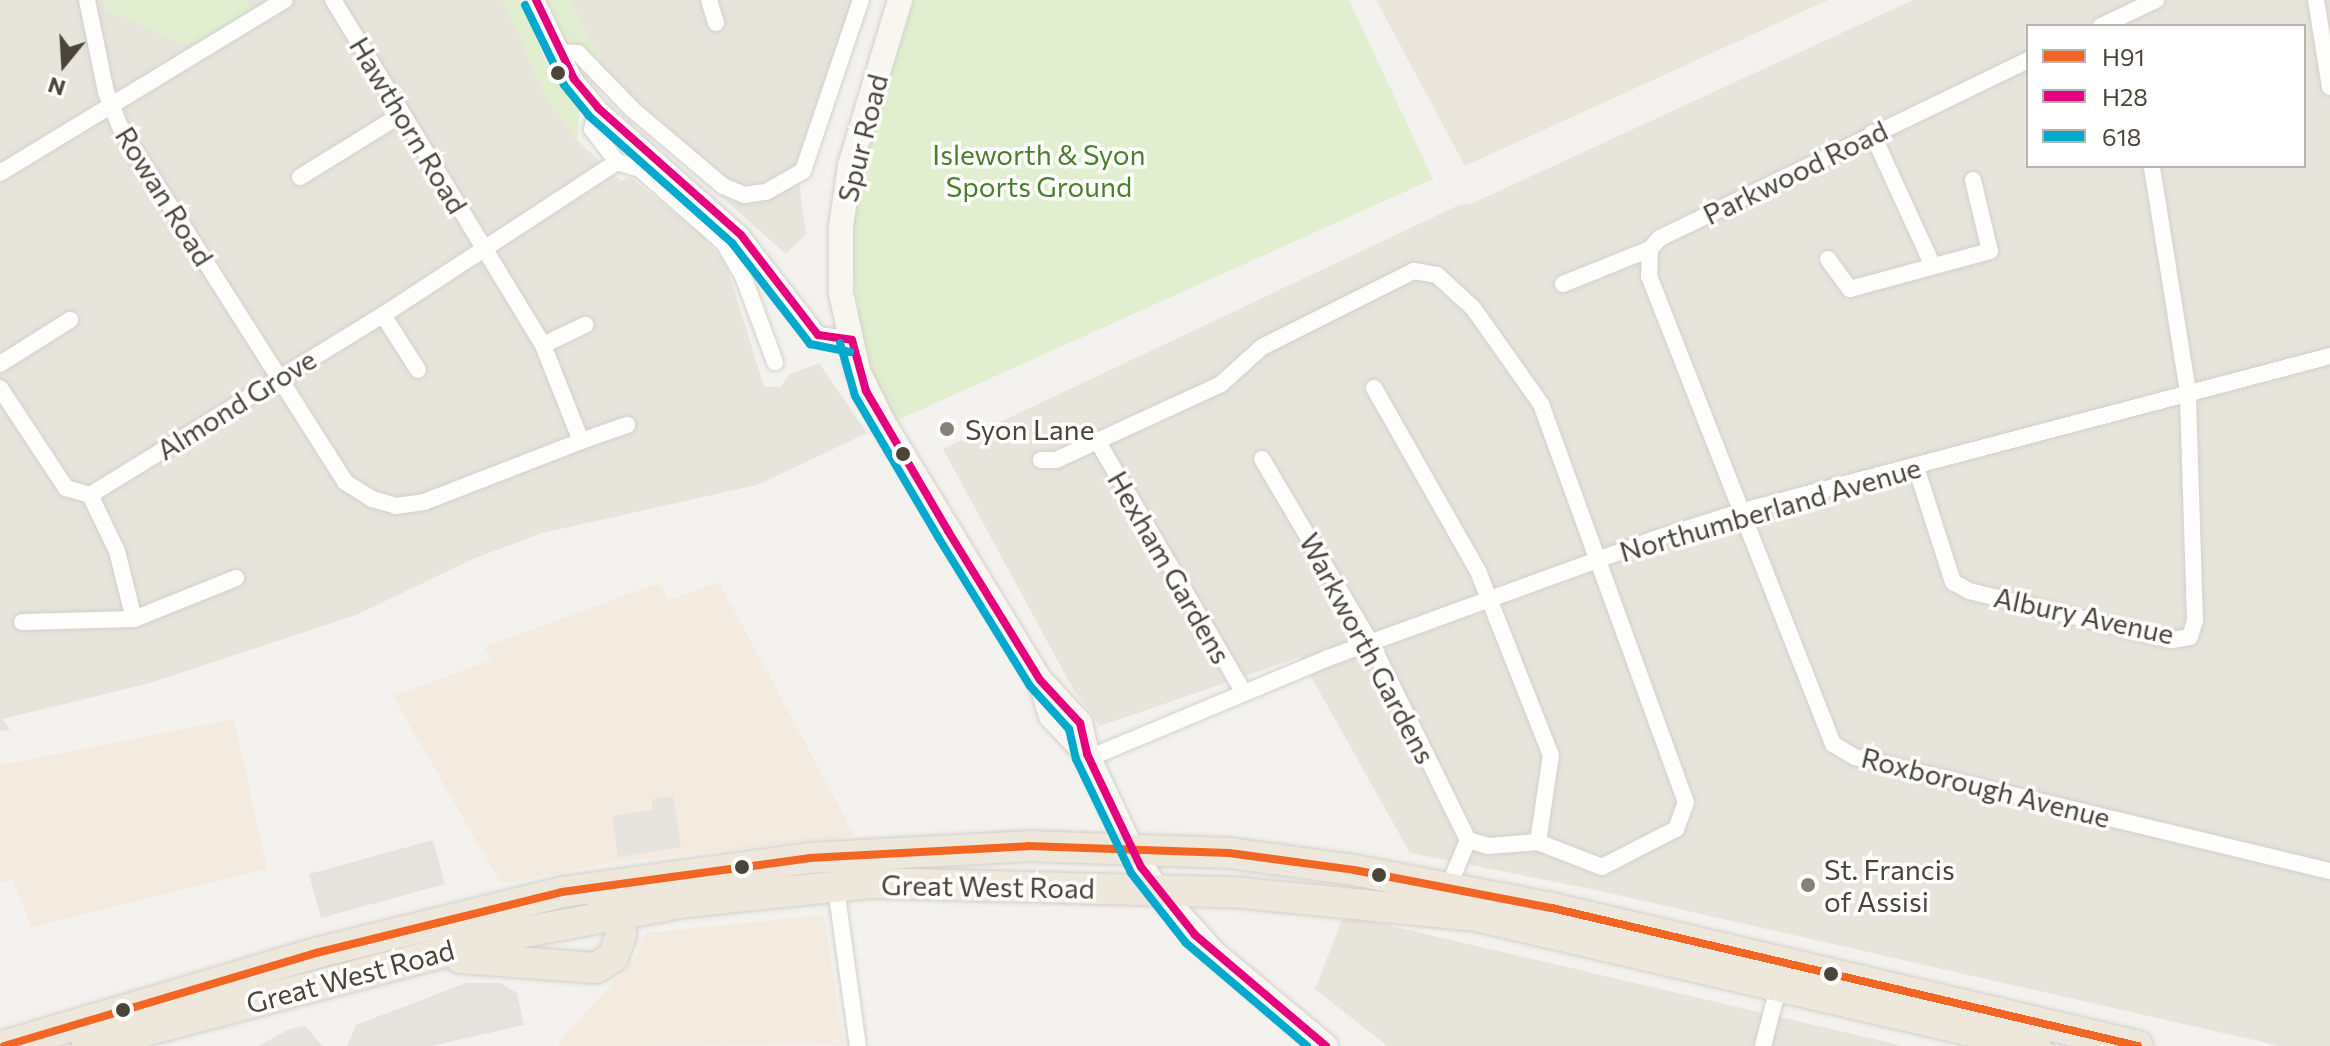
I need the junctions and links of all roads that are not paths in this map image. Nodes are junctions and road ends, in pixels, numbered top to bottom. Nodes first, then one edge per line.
1 (87, 0) edge
2 (285, 0) edge
3 (333, 0) edge
4 (536, 0) edge
5 (709, 0) edge
6 (861, 0) edge
7 (900, 0) edge
8 (2156, 0) edge
9 (2316, 0) edge
10 (2128, 20) edge
11 (716, 23) dead end
12 (558, 52) junction
13 (2026, 61) edge
14 (2330, 87) edge
15 (111, 106) junction
16 (598, 108) junction
17 (402, 114) junction
18 (1872, 133) junction
19 (617, 162) junction
20 (2152, 168) edge
21 (1, 171) edge
22 (300, 177) dead end
23 (1973, 180) dead end
24 (1650, 249) junction
25 (486, 250) junction
26 (1828, 259) dead end
27 (1933, 266) junction
28 (1563, 284) dead end
29 (383, 315) junction
30 (70, 320) dead end
31 (585, 325) dead end
32 (852, 340) junction
33 (543, 345) junction
34 (2330, 356) edge
35 (775, 362) dead end
36 (0, 364) edge
37 (418, 370) dead end
38 (278, 376) junction
39 (0, 388) edge
40 (1374, 388) dead end
41 (2188, 392) junction
42 (5, 409) edge
43 (627, 425) dead end
44 (581, 441) junction
45 (1098, 442) junction
46 (1262, 459) dead end
47 (1041, 460) dead end
48 (1916, 467) junction
49 (90, 495) junction
50 (1743, 511) junction
51 (1600, 560) junction
52 (236, 578) dead end
53 (1490, 601) junction
54 (134, 619) junction
55 (22, 622) dead end
56 (1371, 643) junction
57 (1243, 691) junction
58 (1088, 756) junction
59 (1468, 840) junction
60 (1538, 842) junction
61 (1130, 846) junction
62 (960, 848) junction
63 (833, 870) junction
64 (2330, 871) edge
65 (1448, 888) junction
66 (1156, 889) junction
67 (562, 892) junction
68 (1330, 901) junction
69 (619, 913) junction
70 (399, 962) junction
71 (1779, 984) junction
72 (4, 1046) edge
73 (87, 1046) edge
74 (858, 1046) edge
75 (1326, 1046) edge
76 (1763, 1046) edge
77 (2036, 1046) edge
78 (2138, 1046) edge

1 - 15 street, Rowan Road
2 - 15 street
3 - 17 street, Hawthorn Road
4 - 12 street
5 - 11 street
6 - 12 street
7 - 32 main road, Spur Road
8 - 10 street
9 - 14 street
12 - 16 street
13 - 18 street, Parkwood Road
15 - 21 street
15 - 38 street, Rowan Road
16 - 19 street
16 - 32 street
17 - 22 street
17 - 25 street, Hawthorn Road
18 - 24 street, Parkwood Road
18 - 27 street
19 - 25 street, Almond Grove
19 - 35 street
20 - 41 street
23 - 27 street
24 - 28 street, Parkwood Road
24 - 50 street, Roxborough Avenue
25 - 29 street, Almond Grove
25 - 33 street, Hawthorn Road
26 - 27 street
29 - 37 street
29 - 38 street, Almond Grove
30 - 36 street
31 - 33 street
32 - 58 main road, Spur Road
33 - 44 street, Hawthorn Road
34 - 41 street, Northumberland Avenue
38 - 44 street, Rowan Road
38 - 49 street, Almond Grove
39 - 42 street
40 - 53 street
41 - 48 street, Northumberland Avenue
41 - 48 street, Albury Avenue
42 - 49 street
43 - 44 street, Rowan Road
45 - 47 street
45 - 51 street
45 - 57 street, Hexham Gardens
46 - 56 street, Warkworth Gardens
48 - 50 street, Northumberland Avenue
49 - 54 street
50 - 51 street, Northumberland Avenue
50 - 64 street, Roxborough Avenue
51 - 53 street, Northumberland Avenue
51 - 60 street
52 - 54 street
53 - 56 street, Northumberland Avenue
53 - 60 street
54 - 55 street
56 - 57 street, Northumberland Avenue
56 - 59 street, Warkworth Gardens
57 - 58 street, Northumberland Avenue
58 - 61 main road
59 - 60 street
59 - 65 street
61 - 62 highway, Great West Road
61 - 65 highway, Great West Road
61 - 66 main road
61 - 68 highway
62 - 63 highway, Great West Road
62 - 66 highway
63 - 66 highway, Great West Road
63 - 67 highway, Great West Road
63 - 69 highway, Great West Road
63 - 74 street
65 - 78 highway, Great West Road
66 - 68 highway, Great West Road
66 - 75 main road
67 - 69 highway
67 - 72 highway, Great West Road
68 - 71 highway, Great West Road
69 - 70 highway, Great West Road
69 - 70 highway
70 - 73 highway, Great West Road
71 - 76 street
71 - 77 highway, Great West Road

